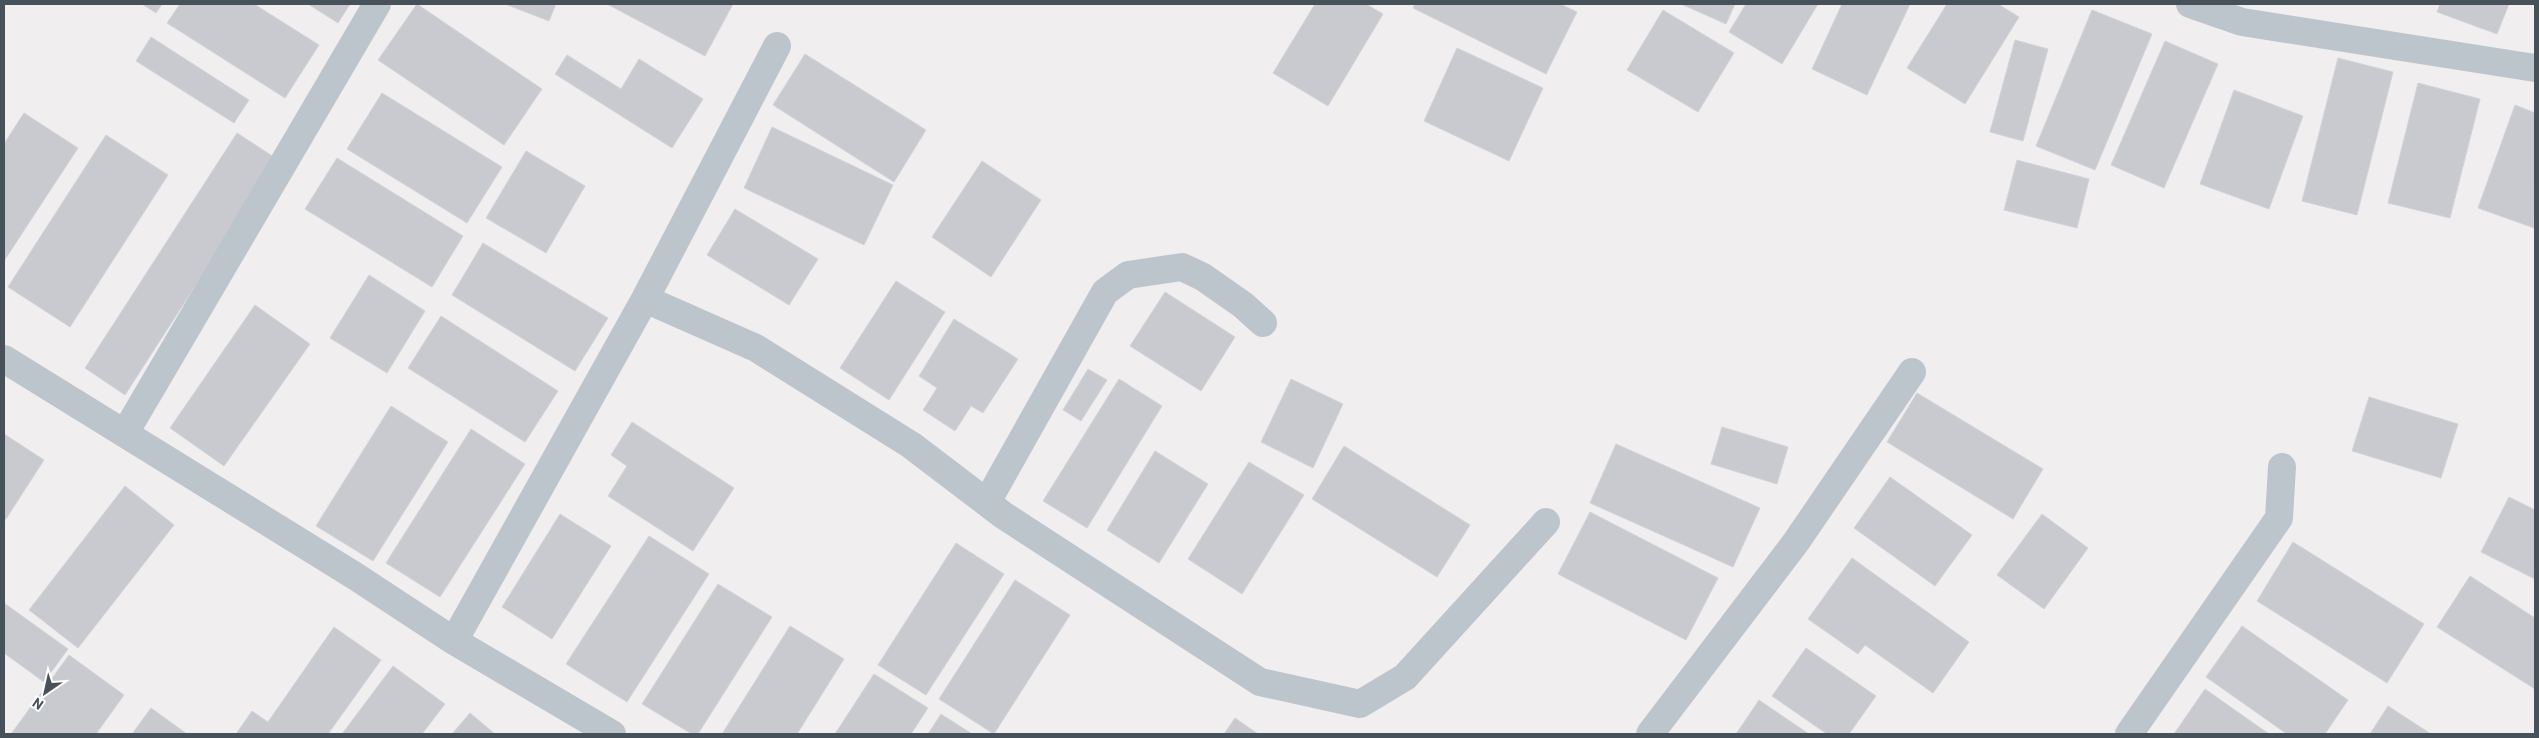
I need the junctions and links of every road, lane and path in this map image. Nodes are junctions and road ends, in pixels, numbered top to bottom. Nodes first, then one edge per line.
1 (377, 4) edge
2 (2190, 4) edge
3 (778, 46) dead end
4 (2535, 68) edge
5 (644, 299) junction
6 (1262, 323) dead end
7 (4, 358) edge
8 (1912, 372) dead end
9 (125, 433) junction
10 (2282, 467) dead end
11 (987, 502) junction
12 (1546, 522) dead end
13 (454, 641) junction
14 (612, 734) edge
15 (1650, 734) edge
16 (2129, 734) edge

1 - 9 street
2 - 4 street
3 - 5 street
5 - 11 street
5 - 13 street
6 - 11 street
7 - 9 street
8 - 15 street
9 - 13 street
10 - 16 street
11 - 12 street
13 - 14 street

